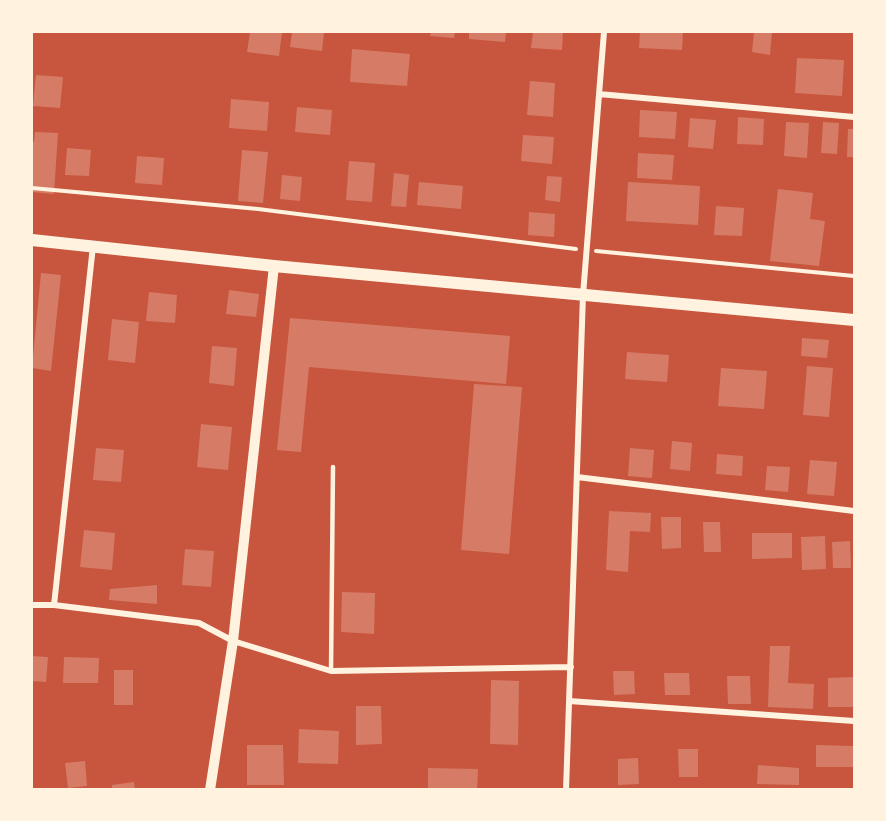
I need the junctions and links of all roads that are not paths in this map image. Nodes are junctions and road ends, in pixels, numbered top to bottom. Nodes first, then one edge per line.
1 (604, 32) edge
2 (599, 94) junction
3 (855, 117) edge
4 (32, 240) edge
5 (93, 246) junction
6 (274, 266) junction
7 (583, 295) junction
8 (855, 320) edge
9 (333, 467) dead end
10 (577, 477) junction
11 (855, 511) edge
12 (32, 605) edge
13 (54, 605) junction
14 (233, 641) junction
15 (571, 668) junction
16 (331, 671) junction
17 (569, 701) junction
18 (855, 721) edge
19 (210, 789) edge
20 (566, 789) edge

1 - 2 street
2 - 3 street
2 - 7 street
4 - 5 main road
5 - 6 main road
5 - 13 street
6 - 7 main road
6 - 14 street
7 - 8 main road
7 - 10 street
9 - 16 lane
10 - 11 street
10 - 15 street
12 - 13 street
13 - 14 street
14 - 16 street
14 - 19 street
15 - 16 street
15 - 17 street
17 - 18 street
17 - 20 street

